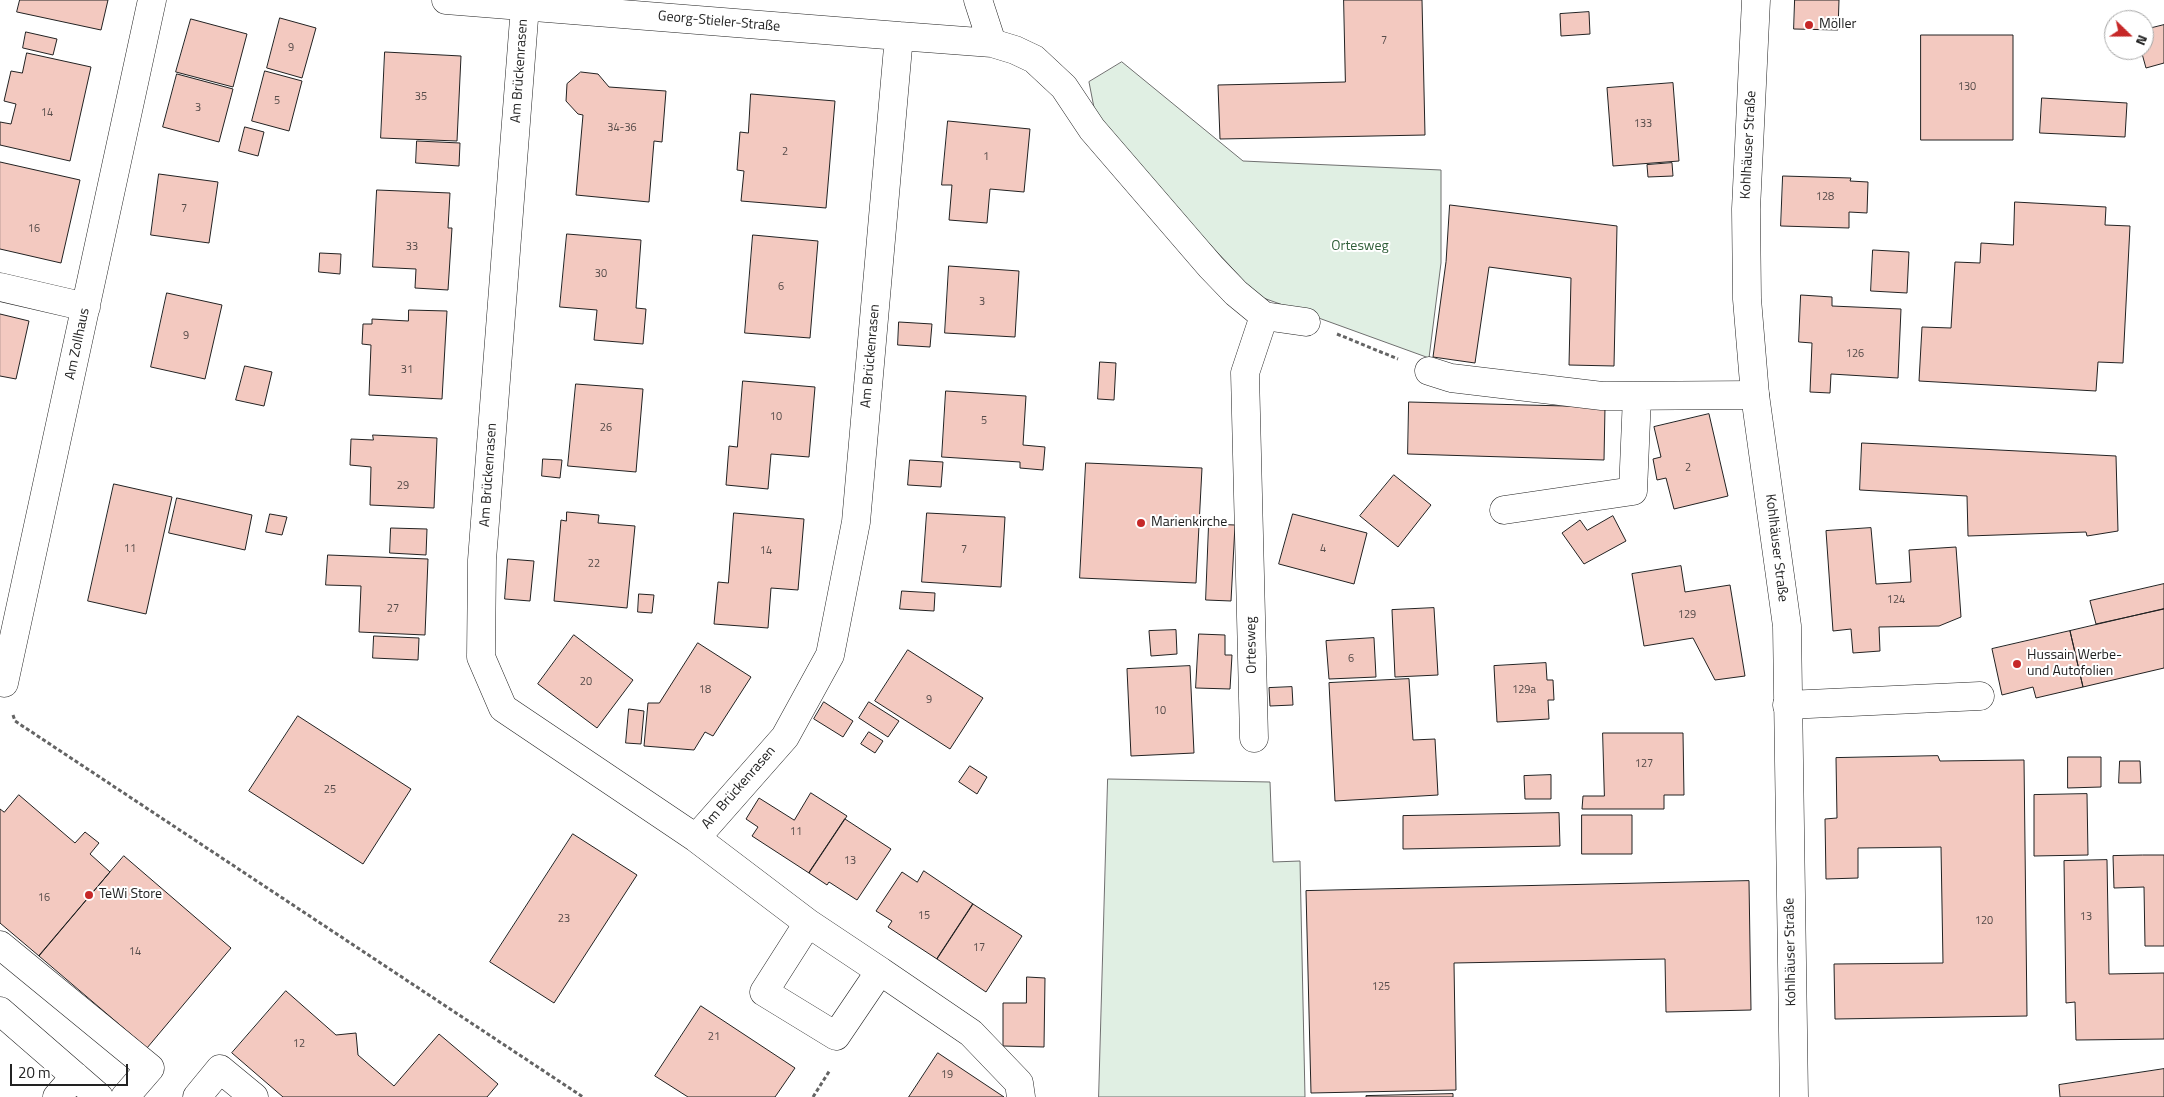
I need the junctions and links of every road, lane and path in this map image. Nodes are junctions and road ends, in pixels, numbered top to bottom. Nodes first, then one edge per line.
1 (152, 0) edge
2 (446, 0) edge
3 (978, 0) edge
4 (1756, 0) edge
5 (525, 6) junction
6 (898, 36) junction
7 (992, 43) junction
8 (0, 288) edge
9 (86, 307) junction
10 (1264, 316) junction
11 (1306, 322) joint
12 (1429, 371) joint
13 (1755, 395) junction
14 (1637, 396) junction
15 (1504, 510) dead end
16 (2, 683) edge
17 (1980, 696) dead end
18 (1787, 705) junction
19 (1254, 738) dead end
20 (696, 838) junction
21 (808, 923) junction
22 (0, 944) edge
23 (880, 971) junction
24 (0, 1011) edge
25 (75, 1076) junction
26 (57, 1097) edge
27 (99, 1097) edge
28 (125, 1097) edge
29 (197, 1097) edge
30 (254, 1097) edge
31 (582, 1097) edge
32 (1021, 1097) edge
33 (1794, 1097) edge

1 - 9 street, Am Zollhaus
2 - 5 street, Georg-Stieler-Straße
3 - 7 street
4 - 13 street, Kohlhäuser Straße
5 - 6 street, Georg-Stieler-Straße
5 - 20 street, Am Brückenrasen
6 - 7 street, Georg-Stieler-Straße
6 - 20 street, Am Brückenrasen
7 - 10 street
8 - 9 street
9 - 16 street, Am Zollhaus
10 - 11 street
10 - 19 street, Ortesweg
11 - 12 path
12 - 14 street
13 - 14 street
13 - 18 street, Kohlhäuser Straße
14 - 15 street
16 - 31 path
17 - 18 street
18 - 33 street, Kohlhäuser Straße
20 - 21 street, Am Brückenrasen
21 - 23 street, Am Brückenrasen
21 - 23 street
22 - 28 street
23 - 32 street, Am Brückenrasen
24 - 25 street
25 - 26 street
25 - 27 street
29 - 30 street

